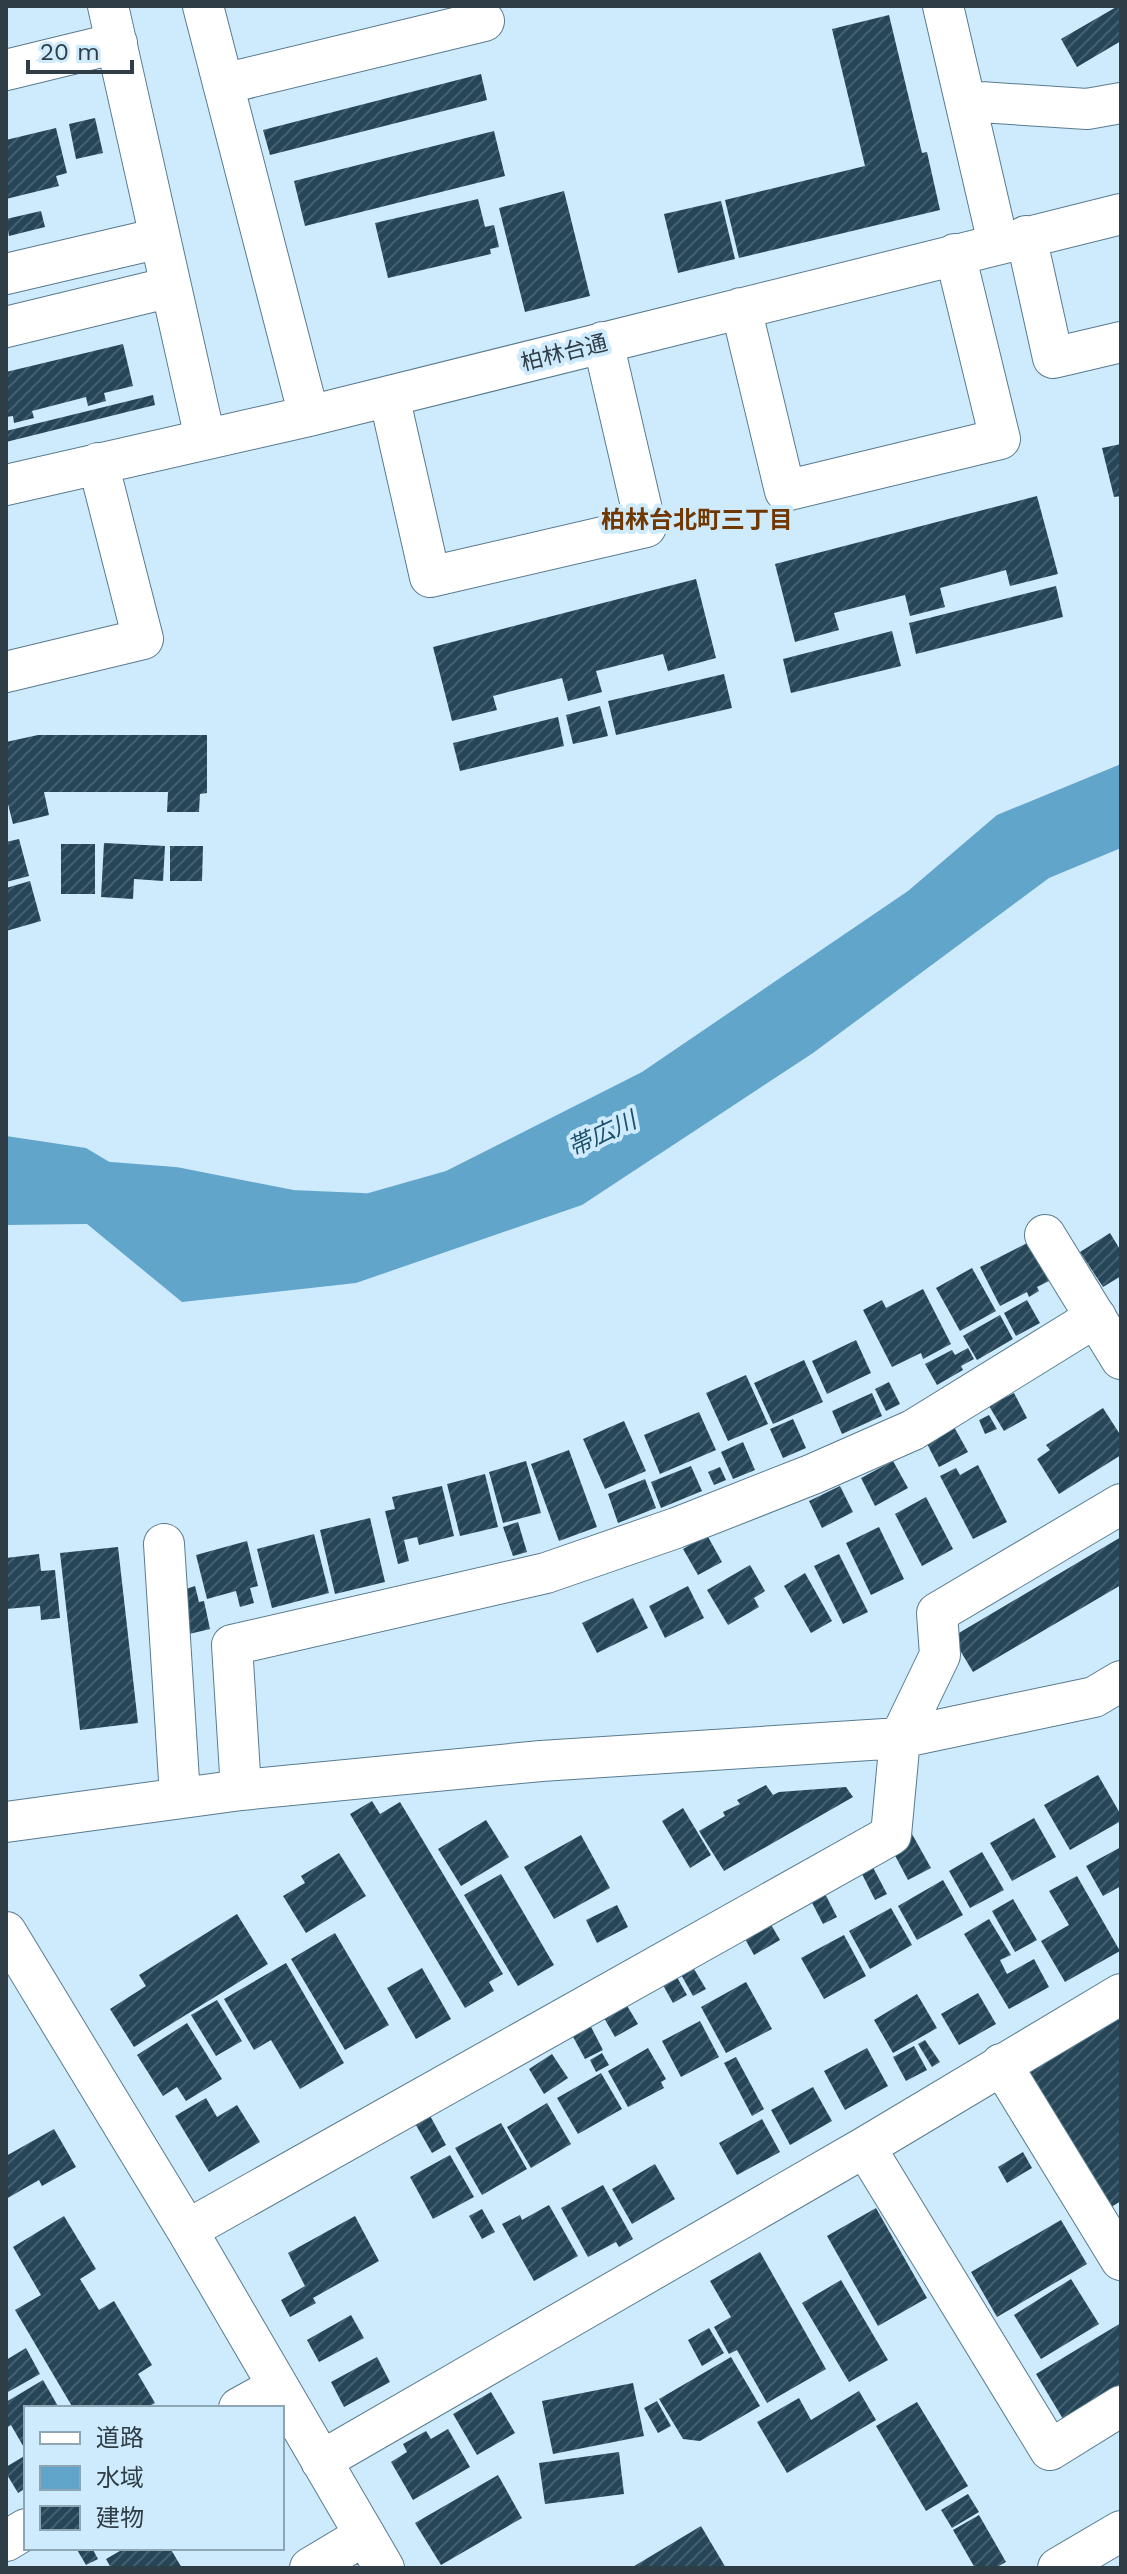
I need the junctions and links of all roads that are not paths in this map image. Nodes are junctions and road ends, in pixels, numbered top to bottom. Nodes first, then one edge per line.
1 (203, 6) edge
2 (943, 6) edge
3 (484, 21) dead end
4 (113, 25) edge
5 (6, 70) edge
6 (223, 84) junction
7 (965, 101) junction
8 (1121, 103) edge
9 (1121, 214) edge
10 (160, 238) junction
11 (1012, 239) junction
12 (955, 254) junction
13 (6, 274) edge
14 (171, 287) junction
15 (741, 308) junction
16 (6, 327) edge
17 (603, 342) junction
18 (1121, 342) edge
19 (389, 396) junction
20 (309, 416) junction
21 (205, 438) junction
22 (98, 463) junction
23 (6, 485) edge
24 (6, 672) edge
25 (1045, 1235) dead end
26 (1096, 1317) junction
27 (1121, 1359) edge
28 (1121, 1504) edge
29 (164, 1544) dead end
30 (232, 1645) junction
31 (173, 1652) junction
32 (1121, 1681) edge
33 (900, 1738) junction
34 (241, 1790) junction
35 (180, 1796) junction
36 (6, 1822) edge
37 (6, 1932) edge
38 (1121, 1994) edge
39 (1001, 2064) junction
40 (865, 2147) junction
41 (187, 2230) junction
42 (1121, 2260) edge
43 (277, 2387) junction
44 (243, 2406) edge
45 (1121, 2406) edge
46 (321, 2461) junction
47 (1121, 2531) edge
48 (374, 2552) edge
49 (310, 2568) edge
50 (1058, 2568) edge

1 - 6 street
2 - 7 street
3 - 6 street
4 - 5 street
4 - 10 street
6 - 20 street
7 - 8 street
7 - 11 street
9 - 11 street, 柏林台通
10 - 13 street
10 - 14 street
11 - 12 street, 柏林台通
11 - 18 street
12 - 15 street, 柏林台通
12 - 15 street
14 - 16 street
14 - 21 street
15 - 17 street, 柏林台通
17 - 19 street, 柏林台通
17 - 19 street
19 - 20 street, 柏林台通
20 - 21 street, 柏林台通
21 - 22 street, 柏林台通
22 - 23 street, 柏林台通
22 - 24 street
25 - 26 street
26 - 27 street
26 - 30 street
28 - 33 street
29 - 31 street
30 - 31 street
30 - 34 street
31 - 35 street
32 - 33 street
33 - 34 street
33 - 41 street
34 - 35 street
35 - 36 street
37 - 41 street
38 - 39 street
39 - 40 street
39 - 42 street
40 - 45 street
40 - 46 street
41 - 43 street
43 - 44 street
43 - 46 street
46 - 48 street
47 - 50 street
48 - 49 street

